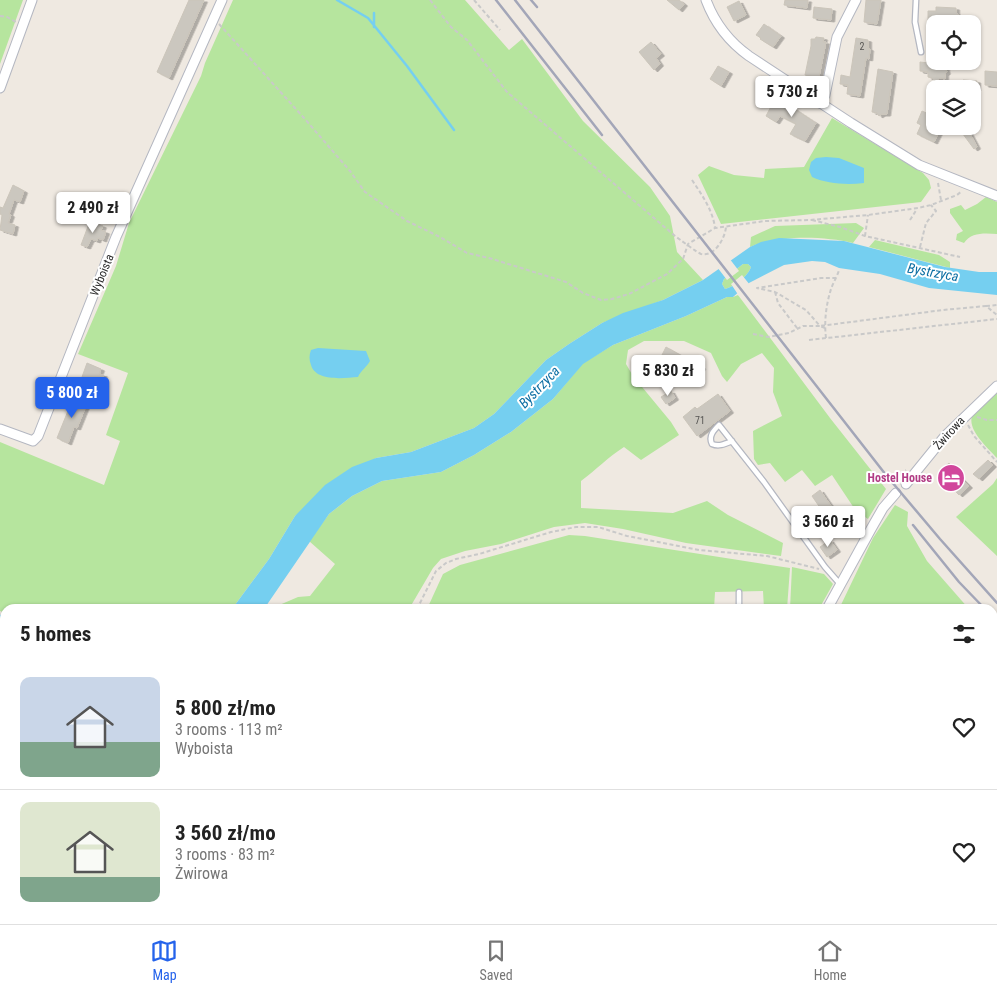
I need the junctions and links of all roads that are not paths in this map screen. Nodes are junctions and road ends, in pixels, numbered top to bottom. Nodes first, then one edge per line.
1 (32, 0) edge
2 (222, 0) edge
3 (706, 0) edge
4 (856, 0) edge
5 (916, 0) edge
6 (921, 52) dead end
7 (0, 88) edge
8 (820, 103) junction
9 (997, 196) edge
10 (997, 386) edge
11 (0, 429) edge
12 (732, 441) junction
13 (906, 484) dead end
14 (896, 493) dead end
15 (840, 584) junction
16 (739, 592) dead end
17 (739, 604) edge
18 (830, 604) edge

1 - 7 street
2 - 11 street, Wyboista
3 - 8 street
4 - 8 street
5 - 6 lane
8 - 9 street
10 - 13 street, Żwirowa
12 - 12 lane
12 - 15 lane
14 - 15 street
15 - 18 street
16 - 17 lane

